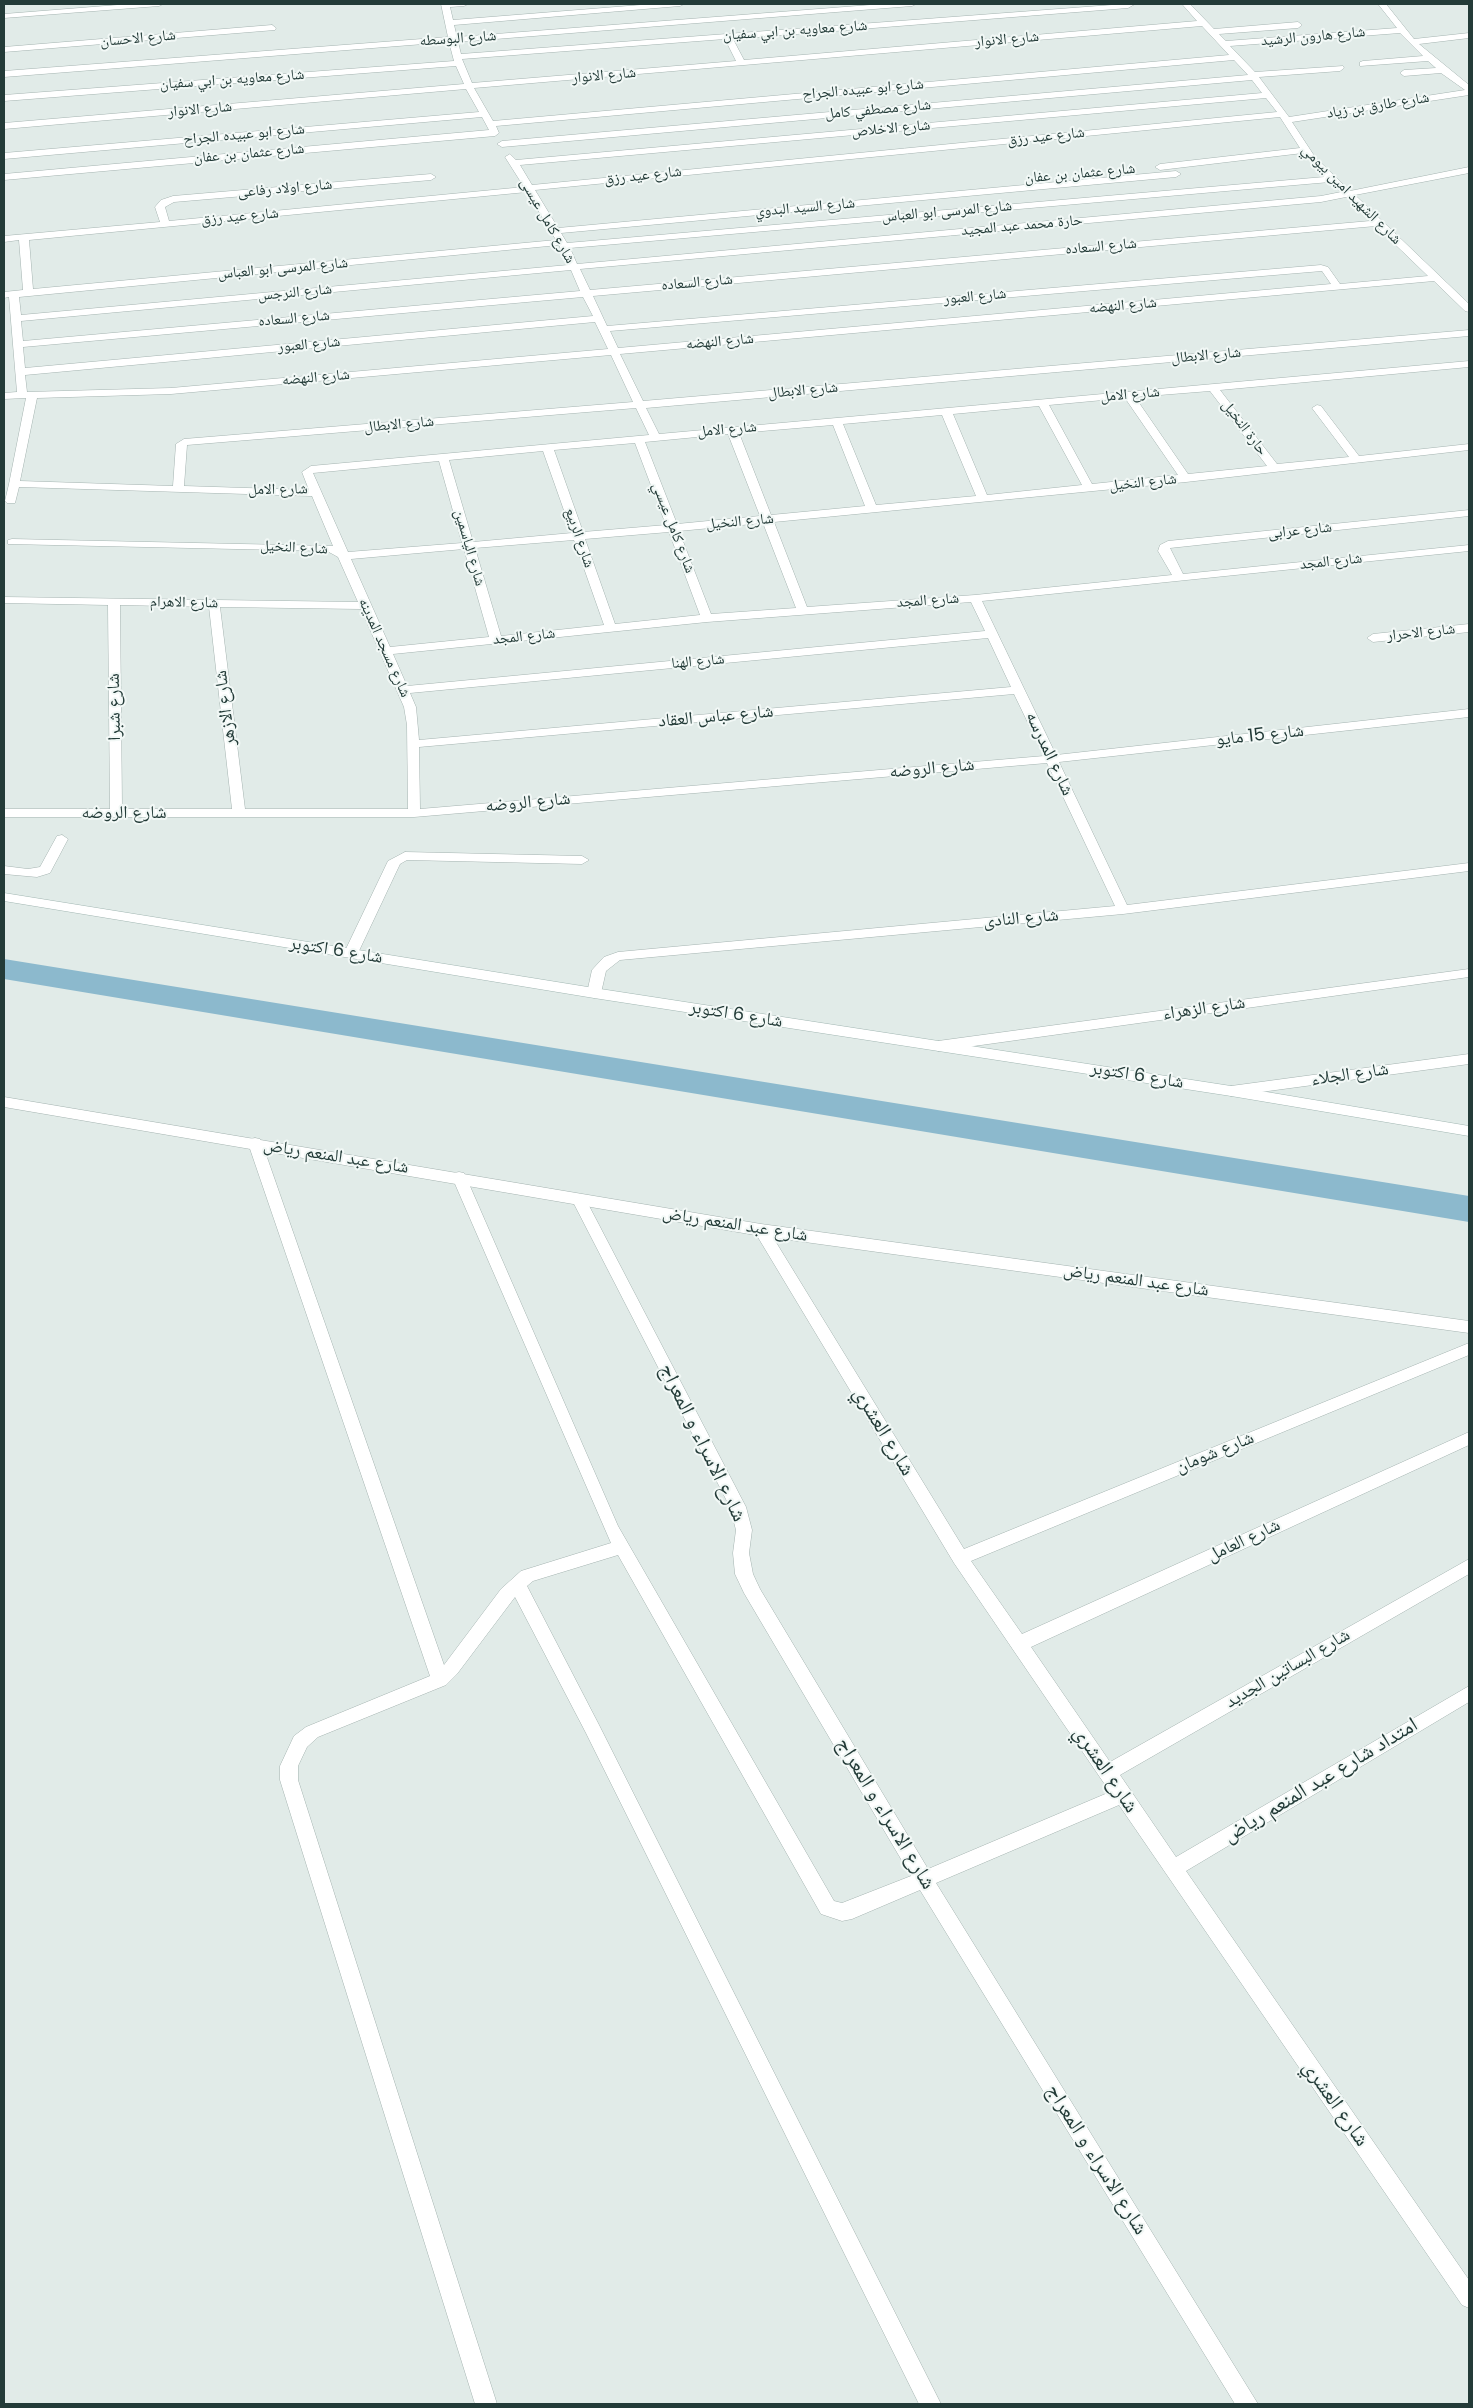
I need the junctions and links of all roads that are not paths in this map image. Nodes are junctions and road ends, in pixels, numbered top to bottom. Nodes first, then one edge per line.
1 (159, 4) edge
2 (445, 4) edge
3 (464, 4) edge
4 (680, 4) edge
5 (912, 4) edge
6 (1132, 4) edge
7 (1186, 4) edge
8 (1382, 4) edge
9 (4, 16) edge
10 (449, 23) junction
11 (1204, 23) junction
12 (1298, 25) dead end
13 (272, 28) dead end
14 (1402, 30) junction
15 (1212, 32) junction
16 (1469, 35) edge
17 (728, 36) junction
18 (453, 39) junction
19 (1412, 42) junction
20 (1224, 44) junction
21 (4, 50) edge
22 (1235, 57) junction
23 (1430, 58) junction
24 (459, 60) junction
25 (742, 63) junction
26 (1363, 64) dead end
27 (1340, 68) dead end
28 (1443, 70) junction
29 (1404, 73) dead end
30 (4, 74) edge
31 (1253, 76) junction
32 (1468, 87) edge
33 (470, 88) junction
34 (1268, 95) junction
35 (4, 98) edge
36 (485, 114) junction
37 (1284, 117) junction
38 (4, 126) edge
39 (493, 128) junction
40 (502, 144) junction
41 (1304, 150) junction
42 (4, 156) edge
43 (513, 163) junction
44 (1167, 166) junction
45 (1469, 170) edge
46 (1176, 174) junction
47 (4, 177) edge
48 (431, 177) dead end
49 (1331, 179) junction
50 (528, 189) junction
51 (1195, 190) junction
52 (1348, 195) junction
53 (888, 200) junction
54 (896, 217) junction
55 (1376, 223) junction
56 (165, 224) junction
57 (555, 231) junction
58 (24, 238) junction
59 (4, 239) edge
60 (563, 244) junction
61 (574, 267) junction
62 (1435, 278) junction
63 (1338, 287) junction
64 (28, 293) junction
65 (586, 293) junction
66 (9, 295) edge
67 (1469, 298) edge
68 (1458, 300) junction
69 (1469, 309) edge
70 (16, 318) junction
71 (600, 324) junction
72 (1469, 332) edge
73 (18, 344) junction
74 (614, 352) junction
75 (1469, 364) edge
76 (20, 372) junction
77 (1213, 388) junction
78 (4, 396) edge
79 (27, 396) junction
80 (1129, 396) junction
81 (1042, 403) junction
82 (639, 405) junction
83 (1318, 408) dead end
84 (946, 411) junction
85 (837, 420) junction
86 (732, 430) junction
87 (655, 437) junction
88 (638, 438) junction
89 (547, 447) junction
90 (1469, 447) edge
91 (443, 457) junction
92 (1357, 460) junction
93 (1275, 469) junction
94 (1186, 479) junction
95 (14, 484) junction
96 (1089, 488) junction
97 (178, 489) junction
98 (315, 491) junction
99 (983, 498) junction
100 (11, 501) dead end
101 (872, 509) junction
102 (1469, 513) edge
103 (767, 519) junction
104 (673, 528) junction
105 (579, 537) junction
106 (12, 542) dead end
107 (468, 546) junction
108 (1469, 548) edge
109 (345, 556) junction
110 (1179, 577) junction
111 (975, 598) junction
112 (114, 602) junction
113 (214, 603) junction
114 (4, 604) edge
115 (364, 606) junction
116 (803, 611) junction
117 (707, 618) junction
118 (611, 628) junction
119 (1469, 628) edge
120 (992, 634) junction
121 (1373, 638) dead end
122 (496, 640) junction
123 (386, 651) junction
124 (403, 690) junction
125 (1019, 690) junction
126 (1469, 712) edge
127 (413, 744) junction
128 (1052, 759) junction
129 (116, 812) junction
130 (4, 813) edge
131 (238, 813) junction
132 (414, 813) junction
133 (62, 839) dead end
134 (582, 860) dead end
135 (1469, 867) edge
136 (4, 870) edge
137 (4, 897) edge
138 (1123, 910) junction
139 (351, 953) junction
140 (1469, 973) edge
141 (594, 993) junction
142 (938, 1046) junction
143 (1469, 1059) edge
144 (1230, 1091) junction
145 (4, 1102) edge
146 (1469, 1131) edge
147 (255, 1143) junction
148 (459, 1177) junction
149 (579, 1200) junction
150 (761, 1230) junction
151 (1469, 1327) edge
152 (1469, 1349) edge
153 (1469, 1438) edge
154 (621, 1547) junction
155 (960, 1558) junction
156 (1469, 1566) edge
157 (517, 1584) junction
158 (1019, 1644) junction
159 (440, 1680) junction
160 (1469, 1693) edge
161 (1107, 1773) junction
162 (1122, 1796) junction
163 (1172, 1869) junction
164 (924, 1880) junction
165 (1469, 2298) edge
166 (486, 2404) edge
167 (930, 2404) edge
168 (1247, 2404) edge

1 - 9 street
2 - 3 street
2 - 10 street, شارع كامل عيسى
4 - 10 street
5 - 18 street, شارع البوسطه
6 - 17 street, شارع معاويه بن ابي سفيان
7 - 11 street, شارع الشهيد امين بيومي
8 - 14 street
10 - 18 street, شارع كامل عيسى
11 - 15 street, شارع الشهيد امين بيومي
11 - 25 street, شارع الانوار
12 - 15 street
13 - 21 street, شارع الاحسان
14 - 19 street
14 - 20 street, شارع هارون الرشيد
15 - 20 street, شارع الشهيد امين بيومي
16 - 19 street
17 - 24 street, شارع معاويه بن ابي سفيان
17 - 25 street
18 - 24 street, شارع كامل عيسى
18 - 30 street, شارع البوسطه
19 - 23 street
20 - 22 street, شارع الشهيد امين بيومي
22 - 31 street, شارع الشهيد امين بيومي
22 - 39 street, شارع ابو عبيده الجراح
23 - 26 street
23 - 28 street
24 - 33 street, شارع كامل عيسى
24 - 35 street, شارع معاويه بن ابي سفيان
25 - 33 street, شارع الانوار
27 - 31 street, شارع مصطفي كامل
28 - 29 street
28 - 32 street
31 - 34 street, شارع الشهيد امين بيومي
31 - 40 street, شارع مصطفي كامل
32 - 37 street, شارع طارق بن زياد
33 - 36 street, شارع كامل عيسى
33 - 38 street, شارع الانوار
34 - 37 street, شارع الشهيد امين بيومي
34 - 43 street, شارع الاخلاص
36 - 39 street, شارع كامل عيسى
36 - 42 street, شارع ابو عبيده الجراح
37 - 41 street, شارع الشهيد امين بيومي
37 - 50 street, شارع عيد رزق
39 - 40 street, شارع كامل عيسى
39 - 47 street, شارع عثمان بن عفان
40 - 43 street, شارع كامل عيسى
41 - 44 street, شارع عثمان بن عفان
41 - 49 street, شارع الشهيد امين بيومي
43 - 50 street, شارع كامل عيسى
44 - 46 street
44 - 53 street, شارع عثمان بن عفان
45 - 52 street, حارة محمد عبد المجيد
46 - 51 street
46 - 53 street, شارع السيد البدوي
48 - 56 street, شارع اولاد رفاعى
49 - 51 street, شارع المرسى ابو العباس
49 - 52 street, شارع الشهيد امين بيومي
50 - 56 street, شارع عيد رزق
50 - 57 street, شارع كامل عيسى
51 - 54 street, شارع المرسى ابو العباس
52 - 55 street, شارع الشهيد امين بيومي
52 - 61 street, حارة محمد عبد المجيد
53 - 54 street
53 - 57 street, شارع السيد البدوي
54 - 60 street, شارع المرسى ابو العباس
55 - 62 street, شارع الشهيد امين بيومي
55 - 65 street, شارع السعاده
56 - 58 street, شارع عيد رزق
57 - 60 street, شارع كامل عيسى
58 - 59 street, شارع عيد رزق
58 - 64 street
60 - 61 street, شارع كامل عيسى
60 - 64 street, شارع المرسى ابو العباس
61 - 65 street, شارع كامل عيسى
61 - 70 street, شارع النرجس
62 - 63 street, شارع النهضه
62 - 68 street, شارع الشهيد امين بيومي
63 - 71 street, شارع العبور
63 - 74 street, شارع النهضه
64 - 66 street, شارع المرسى ابو العباس
65 - 71 street, شارع كامل عيسى
65 - 73 street, شارع السعاده
66 - 70 street
67 - 68 street
68 - 69 street, شارع الشهيد امين بيومي
70 - 73 street
71 - 74 street, شارع كامل عيسى
71 - 76 street, شارع العبور
72 - 82 street, شارع الابطال
73 - 76 street
74 - 79 street, شارع النهضه
74 - 82 street, شارع كامل عيسى
75 - 77 street, شارع الامل
76 - 79 street
77 - 80 street, شارع الامل
77 - 93 street, حارة النخيل
78 - 79 street, شارع النهضه
79 - 95 street
80 - 81 street, شارع الامل
80 - 94 street
81 - 84 street, شارع الامل
81 - 96 street
82 - 87 street, شارع كامل عيسى
82 - 97 street, شارع الابطال
83 - 92 street
84 - 85 street, شارع الامل
84 - 99 street
85 - 86 street, شارع الامل
85 - 101 street
86 - 87 street, شارع الامل
86 - 103 street
87 - 88 street, شارع الامل
88 - 89 street, شارع الامل
88 - 104 street, شارع كامل عيسي
89 - 91 street, شارع الامل
89 - 105 street, شارع الربيع
90 - 92 street, شارع النخيل
91 - 98 street, شارع الامل
91 - 107 street, شارع الياسمين
92 - 93 street, شارع النخيل
93 - 94 street, شارع النخيل
94 - 96 street, شارع النخيل
95 - 97 street, شارع الامل
95 - 100 street
96 - 99 street, شارع النخيل
97 - 98 street, شارع الامل
98 - 109 street, شارع مسجد المدينه
99 - 101 street, شارع النخيل
101 - 103 street, شارع النخيل
102 - 110 street, شارع عرابى
103 - 104 street, شارع النخيل
103 - 116 street
104 - 105 street, شارع النخيل
104 - 117 street, شارع كامل عيسي
105 - 107 street, شارع النخيل
105 - 118 street, شارع الربيع
106 - 109 street, شارع النخيل
107 - 109 street, شارع النخيل
107 - 122 street, شارع الياسمين
108 - 110 street, شارع المجد
109 - 115 street, شارع مسجد المدينه
110 - 111 street, شارع المجد
111 - 116 street, شارع المجد
111 - 120 street, شارع المدرسه
112 - 113 street, شارع الاهرام
112 - 114 street, شارع الاهرام
112 - 129 street, شارع شبرا
113 - 115 street, شارع الاهرام
113 - 131 street, شارع الازهر
115 - 123 street, شارع مسجد المدينه
116 - 117 street, شارع المجد
117 - 118 street, شارع المجد
118 - 122 street, شارع المجد
119 - 121 street, شارع الاحرار
120 - 124 street, شارع الهنا
120 - 125 street, شارع المدرسه
122 - 123 street, شارع المجد
123 - 124 street, شارع مسجد المدينه
124 - 127 street, شارع مسجد المدينه
125 - 127 street, شارع عباس العقاد
125 - 128 street, شارع المدرسه
126 - 128 street, شارع 15 مايو
127 - 132 street, شارع مسجد المدينه
128 - 132 street, شارع الروضه
128 - 138 street, شارع المدرسه
129 - 130 street, شارع الروضه
129 - 131 street, شارع الروضه
131 - 132 street, شارع الروضه
133 - 136 street
134 - 139 street
135 - 138 street, شارع النادى
137 - 139 street, شارع 6 اكتوبر
138 - 141 street, شارع النادى
139 - 141 street, شارع 6 اكتوبر
140 - 142 street, شارع الزهراء
141 - 142 street, شارع 6 اكتوبر
142 - 144 street, شارع 6 اكتوبر
143 - 144 street, شارع الجلاء
144 - 146 street, شارع 6 اكتوبر
145 - 147 street, شارع عبد المنعم رياض
147 - 148 street, شارع عبد المنعم رياض
147 - 159 street
148 - 149 street, شارع عبد المنعم رياض
148 - 154 street
149 - 150 street, شارع عبد المنعم رياض
149 - 164 street, شارع الاسراء و المعراج
150 - 151 street, شارع عبد المنعم رياض
150 - 155 street, شارع العشري
152 - 155 street, شارع شومان
153 - 158 street, شارع العامل
154 - 157 street
154 - 164 street
155 - 158 street, شارع العشري
156 - 161 street, شارع البساتين الجديد
157 - 159 street
157 - 167 street
158 - 161 street, شارع العشري
159 - 166 street
160 - 163 street, امتداد شارع عبد المنعم رياض
161 - 162 street, شارع العشري
162 - 163 street, شارع العشري
162 - 164 street
163 - 165 street, شارع العشري
164 - 168 street, شارع الاسراء و المعراج

